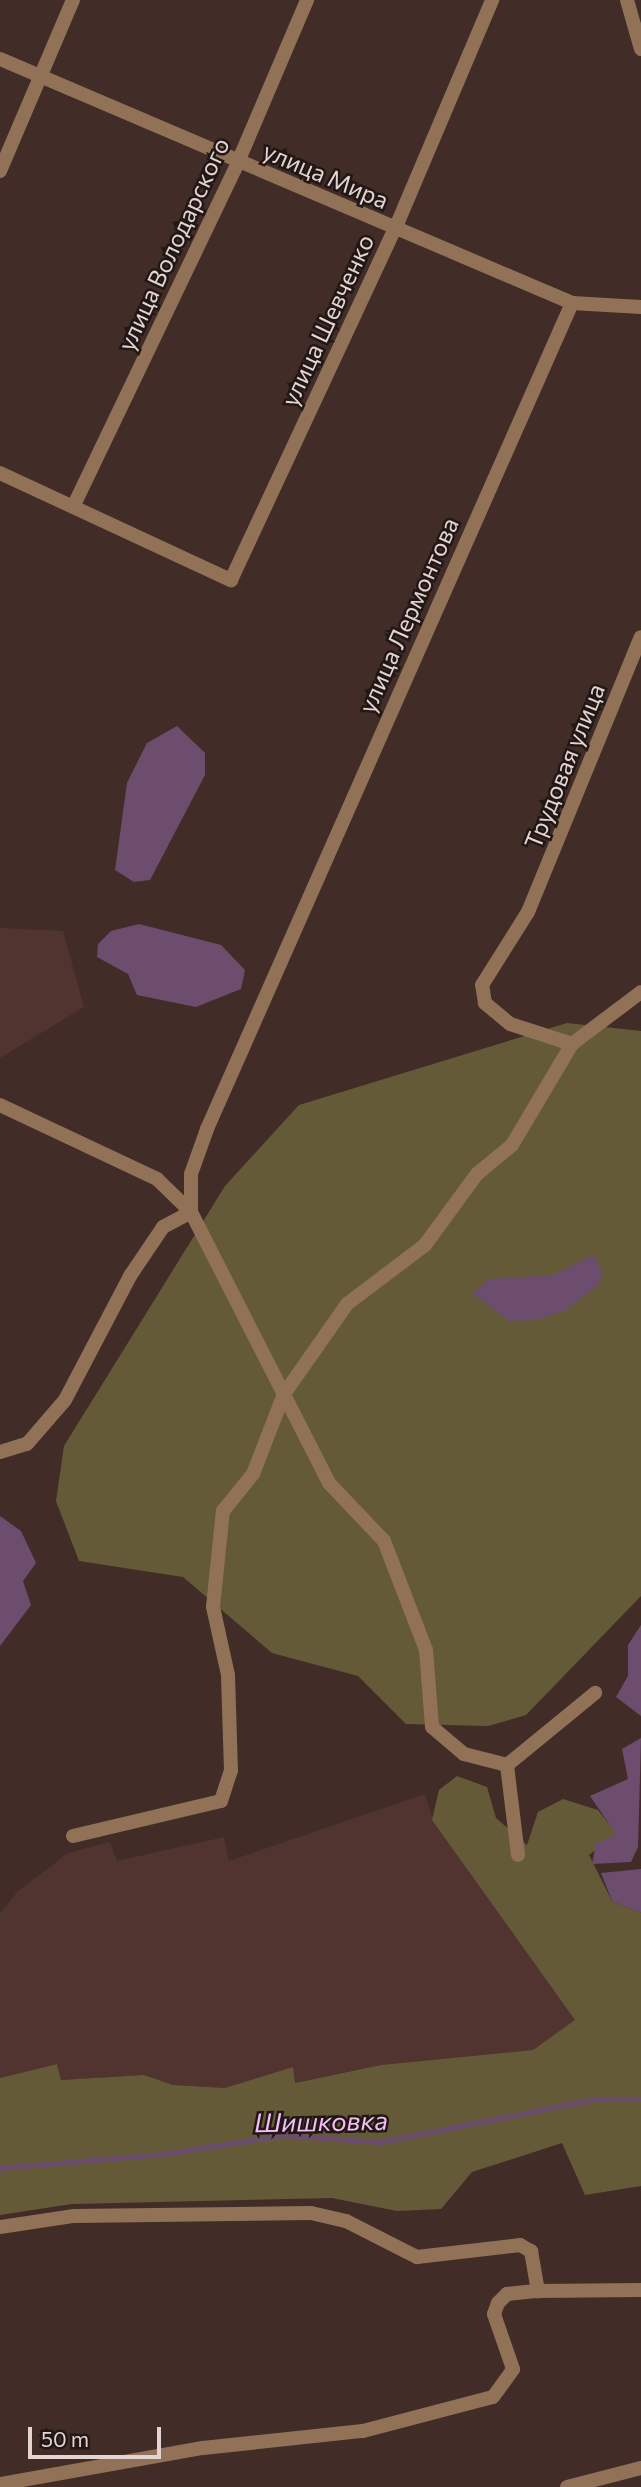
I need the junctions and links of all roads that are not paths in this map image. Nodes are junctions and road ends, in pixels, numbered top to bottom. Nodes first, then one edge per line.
1 (73, 0) edge
2 (307, 0) edge
3 (492, 0) edge
4 (627, 0) edge
5 (641, 49) edge
6 (0, 59) edge
7 (41, 77) junction
8 (238, 162) junction
9 (0, 171) edge
10 (395, 229) junction
11 (572, 303) junction
12 (641, 307) edge
13 (0, 473) edge
14 (74, 505) junction
15 (641, 637) edge
16 (641, 992) edge
17 (572, 1044) junction
18 (0, 1105) edge
19 (191, 1212) junction
20 (284, 1394) junction
21 (0, 1452) edge
22 (595, 1693) dead end
23 (507, 1765) junction
24 (73, 1836) dead end
25 (518, 1855) dead end
26 (0, 2227) edge
27 (641, 2290) edge
28 (538, 2291) junction
29 (641, 2468) edge
30 (0, 2484) edge
31 (567, 2487) edge

1 - 7 street
2 - 8 street, улица Володарского
3 - 10 street, улица Шевченко
4 - 5 street
6 - 7 street, улица Мира
7 - 8 street, улица Мира
7 - 9 street
8 - 10 street, улица Мира
8 - 14 street, улица Володарского
10 - 11 street, улица Мира
10 - 14 street, улица Шевченко
11 - 12 street, улица Мира
11 - 19 street, улица Лермонтова
13 - 14 street
15 - 17 street, Трудовая улица
16 - 17 street
17 - 20 street
18 - 19 street
19 - 20 street
19 - 21 street
20 - 23 street
20 - 24 street
22 - 23 street
23 - 25 street
26 - 28 street
27 - 28 street
28 - 30 street
29 - 31 street

